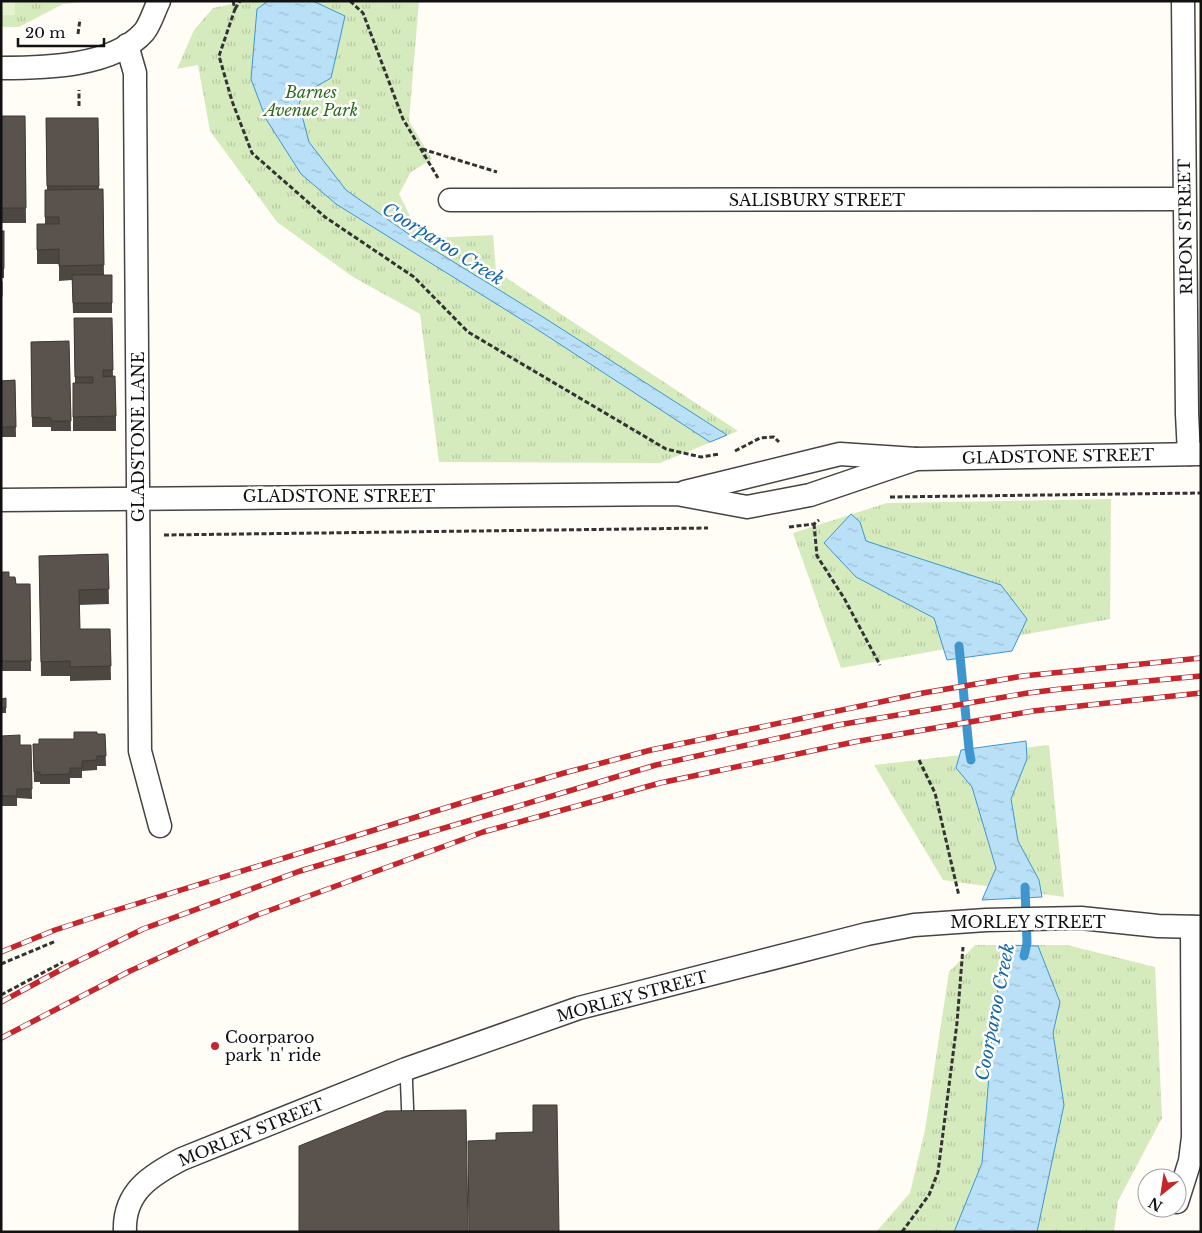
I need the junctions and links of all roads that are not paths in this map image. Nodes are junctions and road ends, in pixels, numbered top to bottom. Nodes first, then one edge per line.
1 (159, 1) edge
2 (1183, 1) edge
3 (127, 45) junction
4 (1, 68) edge
5 (1184, 199) junction
6 (450, 200) dead end
7 (1195, 454) edge
8 (916, 460) junction
9 (677, 494) junction
10 (139, 498) junction
11 (1, 500) edge
12 (160, 826) dead end
13 (1196, 927) edge
14 (406, 1069) junction
15 (408, 1120) edge
16 (1187, 1170) edge
17 (125, 1232) edge

1 - 3 street
2 - 5 street, RIPON STREET
3 - 4 street
3 - 10 street, GLADSTONE LANE
5 - 6 street, SALISBURY STREET
5 - 7 street, RIPON STREET
7 - 8 street, GLADSTONE STREET
8 - 9 street, GLADSTONE STREET
8 - 9 street, GLADSTONE STREET
9 - 10 street, GLADSTONE STREET
10 - 11 street, GLADSTONE STREET
10 - 12 street, GLADSTONE LANE
13 - 14 street, MORLEY STREET
13 - 16 street
14 - 15 lane
14 - 17 street, MORLEY STREET

